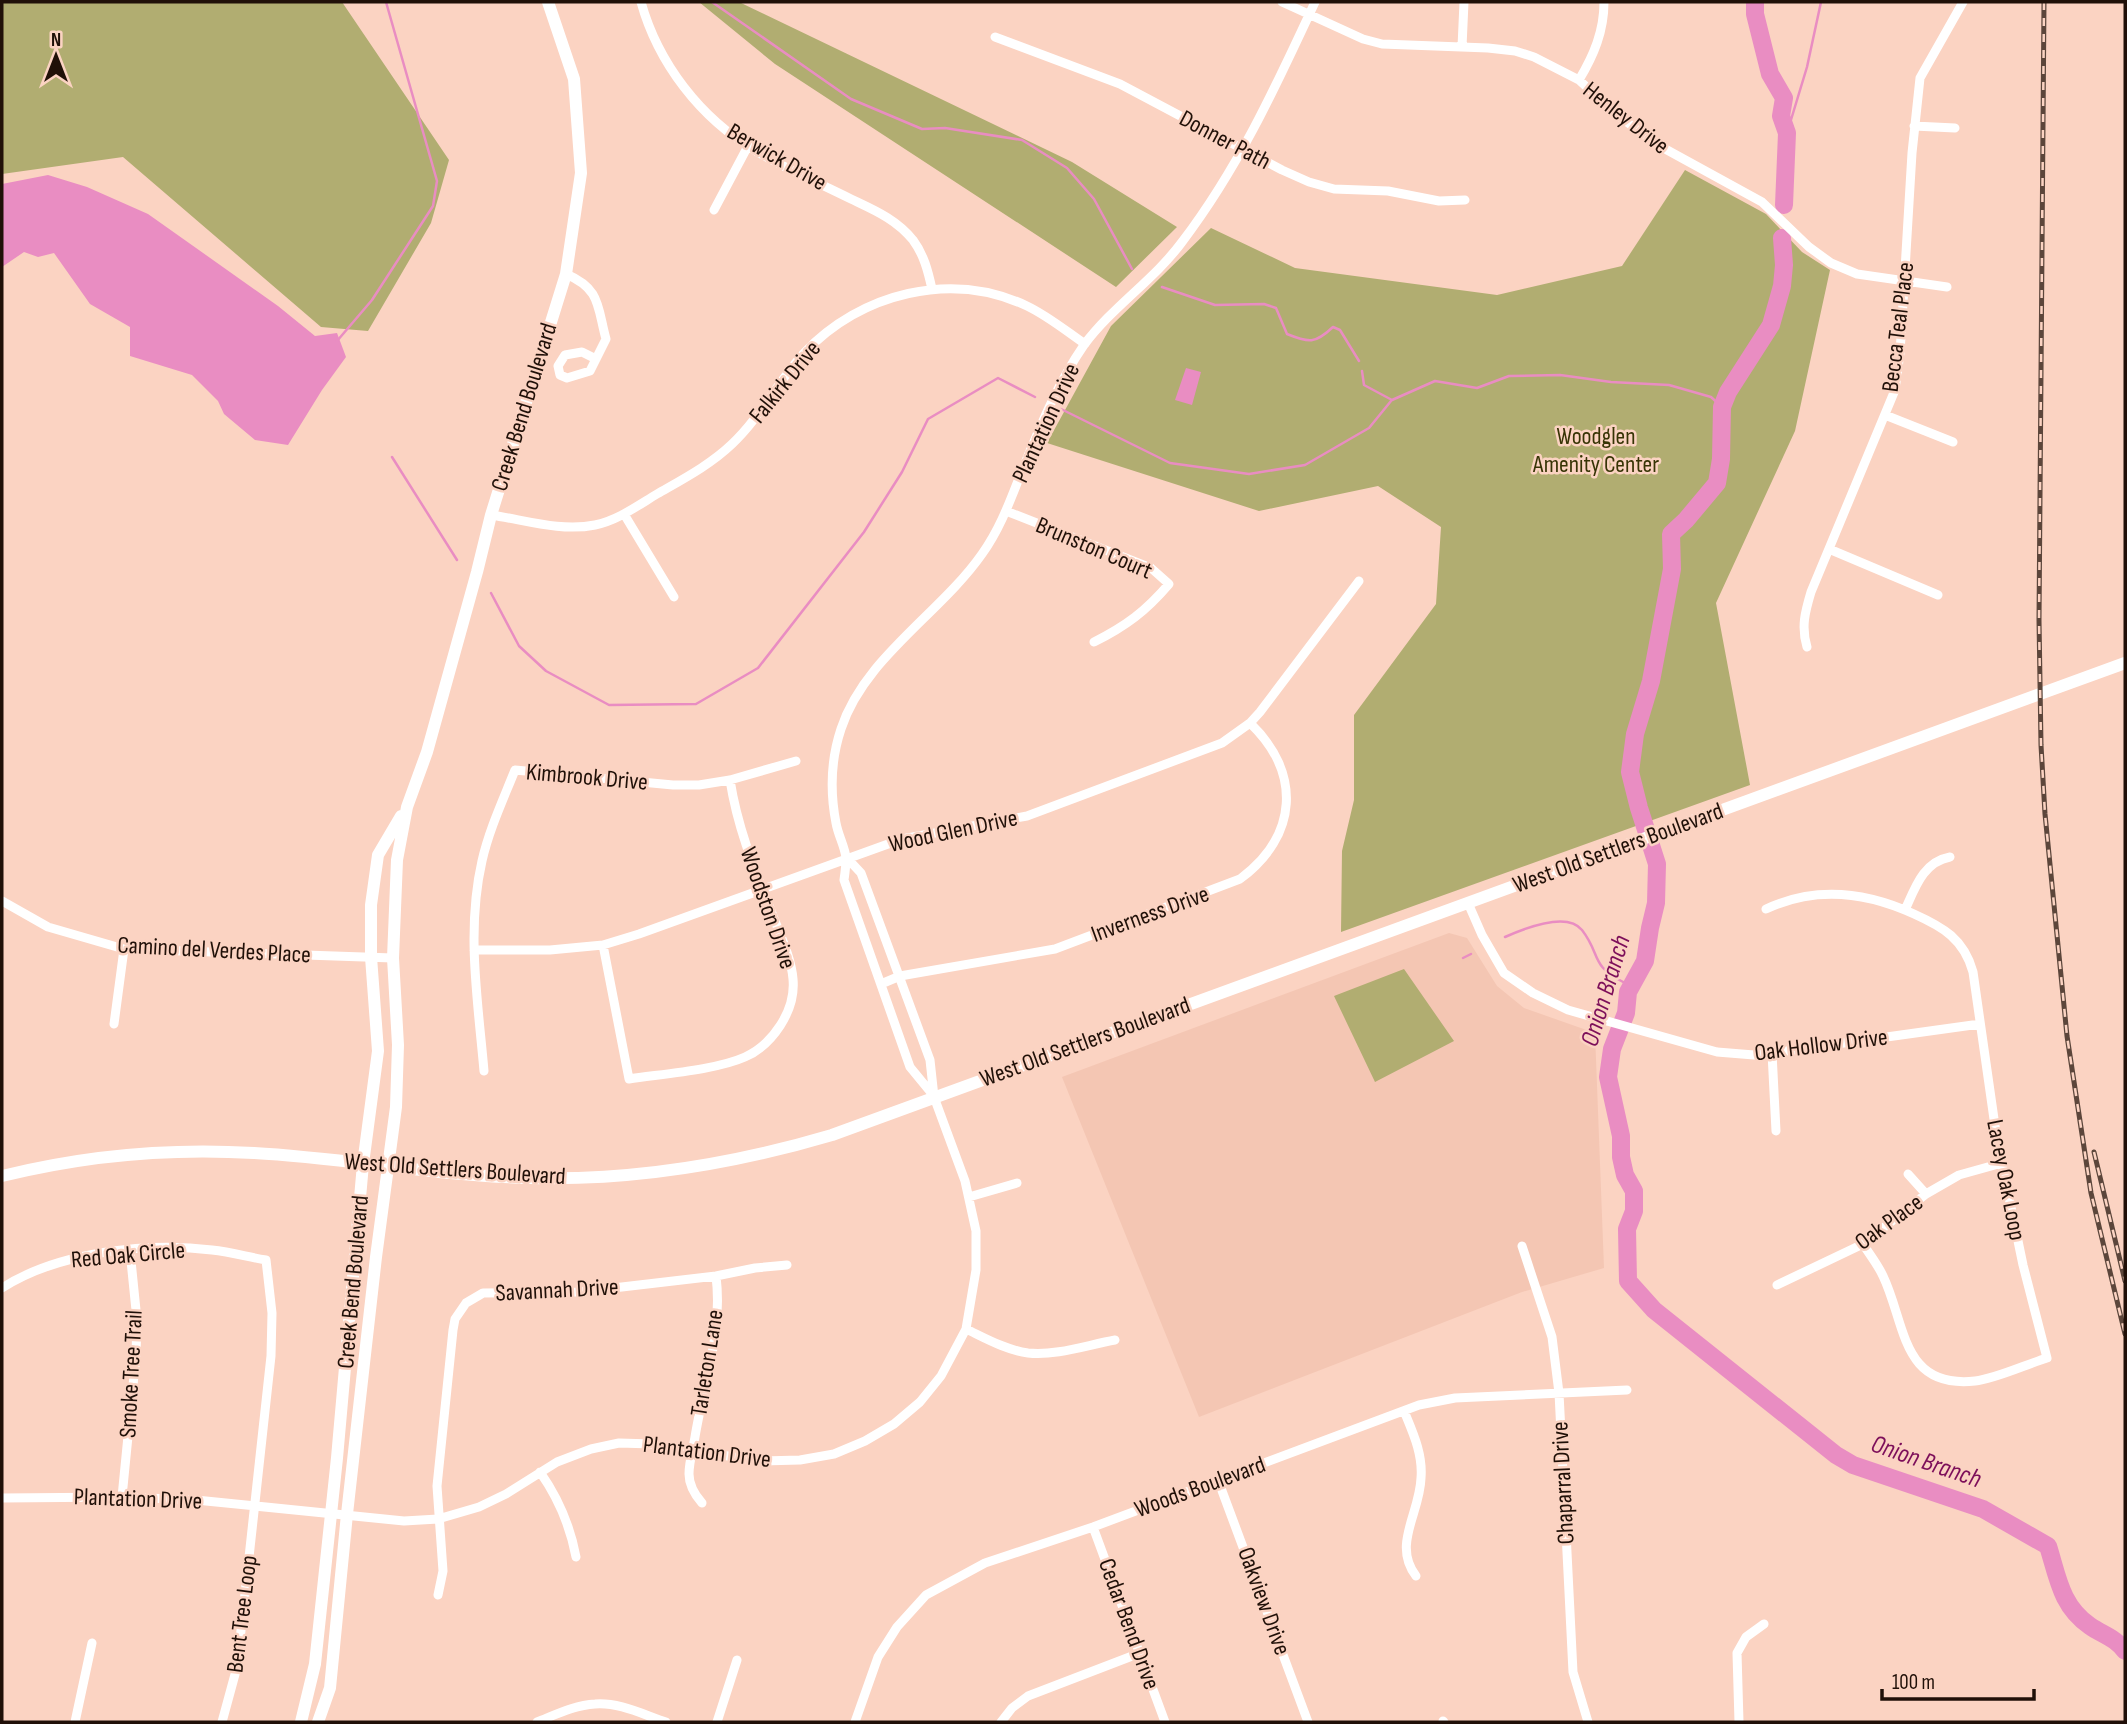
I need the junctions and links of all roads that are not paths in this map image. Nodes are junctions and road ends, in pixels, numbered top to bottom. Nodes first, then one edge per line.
1 (548, 2) edge
2 (641, 2) edge
3 (1282, 2) edge
4 (1315, 2) edge
5 (1464, 2) edge
6 (1604, 2) edge
7 (1963, 2) edge
8 (1309, 14) junction
9 (995, 37) dead end
10 (1462, 47) junction
11 (1579, 80) junction
12 (1914, 126) junction
13 (1955, 128) dead end
14 (748, 146) junction
15 (1244, 149) junction
16 (1465, 200) dead end
17 (714, 210) dead end
18 (566, 274) junction
19 (1904, 283) junction
20 (1947, 288) dead end
21 (932, 289) junction
22 (1085, 344) junction
23 (596, 359) dead end
24 (1885, 415) junction
25 (1953, 442) dead end
26 (1006, 511) junction
27 (624, 514) junction
28 (491, 515) junction
29 (1829, 549) junction
30 (1359, 581) dead end
31 (1938, 595) dead end
32 (674, 597) dead end
33 (1094, 642) dead end
34 (1807, 647) dead end
35 (2125, 663) edge
36 (1250, 723) junction
37 (796, 761) dead end
38 (730, 780) junction
39 (407, 807) junction
40 (846, 857) junction
41 (1950, 857) dead end
42 (762, 889) junction
43 (2, 901) edge
44 (1468, 903) junction
45 (1766, 909) dead end
46 (1905, 910) junction
47 (603, 945) junction
48 (124, 949) junction
49 (474, 950) junction
50 (371, 957) junction
51 (393, 958) junction
52 (900, 976) junction
53 (881, 984) junction
54 (114, 1024) dead end
55 (1980, 1024) junction
56 (1772, 1053) junction
57 (484, 1071) dead end
58 (934, 1097) junction
59 (1776, 1131) dead end
60 (2002, 1163) junction
61 (363, 1164) junction
62 (388, 1167) junction
63 (1908, 1174) dead end
64 (2, 1176) edge
65 (1017, 1183) dead end
66 (1926, 1194) junction
67 (969, 1197) junction
68 (1863, 1244) junction
69 (1522, 1246) dead end
70 (130, 1251) junction
71 (787, 1265) dead end
72 (716, 1276) junction
73 (1777, 1285) dead end
74 (2, 1288) edge
75 (966, 1329) junction
76 (1115, 1340) dead end
77 (1627, 1390) dead end
78 (1559, 1393) junction
79 (1404, 1411) junction
80 (693, 1450) junction
81 (540, 1472) junction
82 (1218, 1479) junction
83 (122, 1497) junction
84 (2, 1498) edge
85 (702, 1503) dead end
86 (255, 1504) junction
87 (332, 1513) junction
88 (347, 1514) junction
89 (438, 1519) junction
90 (1093, 1527) junction
91 (576, 1557) dead end
92 (1416, 1576) dead end
93 (438, 1595) dead end
94 (1764, 1624) dead end
95 (92, 1643) dead end
96 (1140, 1653) junction
97 (737, 1661) dead end
98 (75, 1722) edge
99 (222, 1722) edge
100 (301, 1722) edge
101 (318, 1722) edge
102 (537, 1722) edge
103 (666, 1722) edge
104 (717, 1722) edge
105 (855, 1722) edge
106 (1001, 1722) edge
107 (1165, 1722) edge
108 (1308, 1722) edge
109 (1588, 1722) edge
110 (1739, 1722) edge

1 - 18 street, Creek Bend Boulevard
2 - 14 street, Berwick Drive
3 - 8 street, Henley Drive
4 - 8 street, Plantation Drive
5 - 10 street
6 - 11 street
7 - 12 street, Becca Teal Place
8 - 10 street, Henley Drive
8 - 15 street, Plantation Drive
9 - 15 street, Donner Path
10 - 11 street, Henley Drive
11 - 19 street, Henley Drive
12 - 13 street
12 - 19 street, Becca Teal Place
14 - 17 street
14 - 21 street, Berwick Drive
15 - 16 street, Donner Path
15 - 22 street, Plantation Drive
18 - 23 street
18 - 28 street, Creek Bend Boulevard
19 - 20 street, Henley Drive
19 - 24 street, Becca Teal Place
21 - 22 street, Falkirk Drive
21 - 27 street, Falkirk Drive
22 - 26 street, Plantation Drive
24 - 25 street
24 - 29 street, Becca Teal Place
26 - 33 street, Brunston Court
26 - 40 street, Plantation Drive
27 - 28 street, Falkirk Drive
27 - 32 street
28 - 39 street, Creek Bend Boulevard
29 - 31 street
29 - 34 street, Becca Teal Place
30 - 36 street, Wood Glen Drive
35 - 44 street, West Old Settlers Boulevard
36 - 40 street, Wood Glen Drive
36 - 52 street, Inverness Drive
37 - 38 street, Kimbrook Drive
38 - 42 street, Woodston Drive
38 - 49 street, Kimbrook Drive
39 - 50 street, Creek Bend Boulevard
39 - 51 street, Creek Bend Boulevard
40 - 42 street, Wood Glen Drive
40 - 52 street, Plantation Drive
40 - 53 street, Plantation Drive
41 - 46 street
42 - 47 street, Wood Glen Drive
42 - 47 street, Woodston Drive
43 - 48 street, Camino del Verdes Place
44 - 56 street, Oak Hollow Drive
44 - 58 street, West Old Settlers Boulevard
45 - 46 street, Lacey Oak Loop
46 - 55 street, Lacey Oak Loop
47 - 49 street, Wood Glen Drive
48 - 50 street, Camino del Verdes Place
48 - 54 street
49 - 57 street, Kimbrook Drive
50 - 51 street, Camino del Verdes Place
50 - 61 street, Creek Bend Boulevard
51 - 62 street, Creek Bend Boulevard
52 - 53 street, Inverness Drive
52 - 58 street, Plantation Drive
53 - 58 street, Plantation Drive
55 - 56 street, Oak Hollow Drive
55 - 60 street, Lacey Oak Loop
56 - 59 street
58 - 62 street, West Old Settlers Boulevard
58 - 67 street, Plantation Drive
60 - 66 street, Oak Place
60 - 68 street, Lacey Oak Loop
61 - 62 street, West Old Settlers Boulevard
61 - 64 street, West Old Settlers Boulevard
61 - 87 street, Creek Bend Boulevard
62 - 88 street, Creek Bend Boulevard
63 - 66 street
65 - 67 street
66 - 68 street, Oak Place
67 - 75 street, Plantation Drive
68 - 73 street, Oak Place
69 - 78 street, Chaparral Drive
70 - 74 street, Red Oak Circle
70 - 83 street, Smoke Tree Trail
70 - 86 street, Red Oak Circle
71 - 72 street, Savannah Drive
72 - 80 street, Tarleton Lane
72 - 89 street, Savannah Drive
75 - 76 street
75 - 80 street, Plantation Drive
77 - 78 street, Woods Boulevard
78 - 79 street, Woods Boulevard
78 - 109 street, Chaparral Drive
79 - 82 street, Woods Boulevard
79 - 92 street
80 - 81 street, Plantation Drive
80 - 85 street, Tarleton Lane
81 - 89 street, Plantation Drive
81 - 91 street
82 - 90 street, Woods Boulevard
82 - 108 street, Oakview Drive
83 - 84 street, Plantation Drive
83 - 86 street, Plantation Drive
86 - 87 street, Plantation Drive
86 - 99 street, Bent Tree Loop
87 - 88 street, Plantation Drive
87 - 100 street, Creek Bend Boulevard
88 - 89 street, Plantation Drive
88 - 101 street, Creek Bend Boulevard
89 - 93 street, Savannah Drive
90 - 96 street, Cedar Bend Drive
90 - 105 street, Woods Boulevard
94 - 110 street
95 - 98 street
96 - 106 street
96 - 107 street, Cedar Bend Drive
97 - 104 street
102 - 103 street

